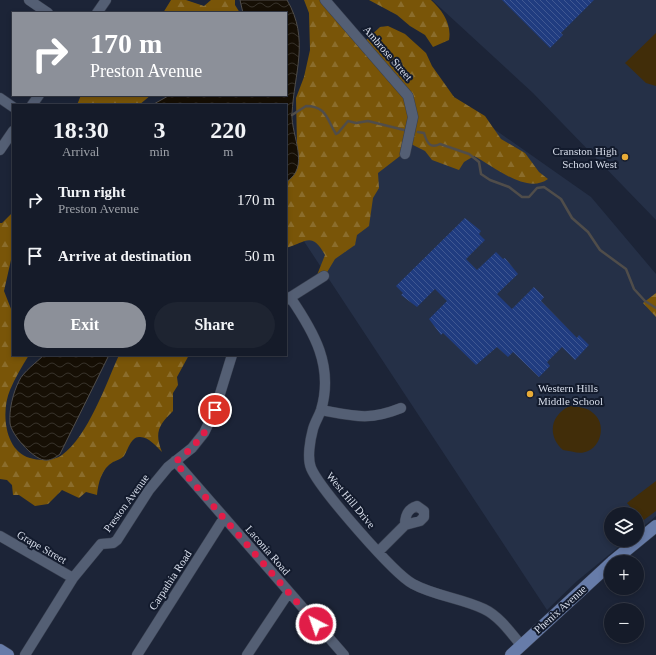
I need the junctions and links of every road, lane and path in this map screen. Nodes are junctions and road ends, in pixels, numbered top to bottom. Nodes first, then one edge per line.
1 (29, 0) edge
2 (106, 0) edge
3 (325, 0) edge
4 (47, 12) edge
5 (98, 12) edge
6 (0, 98) edge
7 (12, 106) edge
8 (12, 133) edge
9 (0, 150) edge
10 (405, 154) dead end
11 (324, 276) dead end
12 (288, 298) edge
13 (232, 356) edge
14 (401, 408) dead end
15 (321, 410) junction
16 (175, 462) junction
17 (224, 518) junction
18 (405, 525) dead end
19 (656, 526) edge
20 (0, 536) edge
21 (379, 551) junction
22 (622, 555) edge
23 (604, 570) edge
24 (73, 578) junction
25 (289, 592) junction
26 (521, 645) junction
27 (0, 650) edge
28 (8, 655) edge
29 (24, 655) edge
30 (137, 655) edge
31 (247, 655) edge
32 (344, 655) edge
33 (511, 655) edge

1 - 4 street
2 - 5 street
3 - 10 street, Ambrose Street
6 - 7 street
8 - 9 street
11 - 12 street
12 - 15 street, West Hill Drive
13 - 16 street, Preston Avenue
14 - 15 street
15 - 21 street, West Hill Drive
16 - 17 street, Laconia Road
16 - 24 street, Preston Avenue
17 - 25 street, Laconia Road
17 - 30 street, Carpathia Road
18 - 21 street
19 - 22 main road, Phenix Avenue
20 - 24 street, Grape Street
21 - 26 street, West Hill Drive
23 - 26 main road, Phenix Avenue
24 - 29 street, Preston Avenue
25 - 31 street
25 - 32 street, Laconia Road
26 - 33 main road, Phenix Avenue
27 - 28 main road

